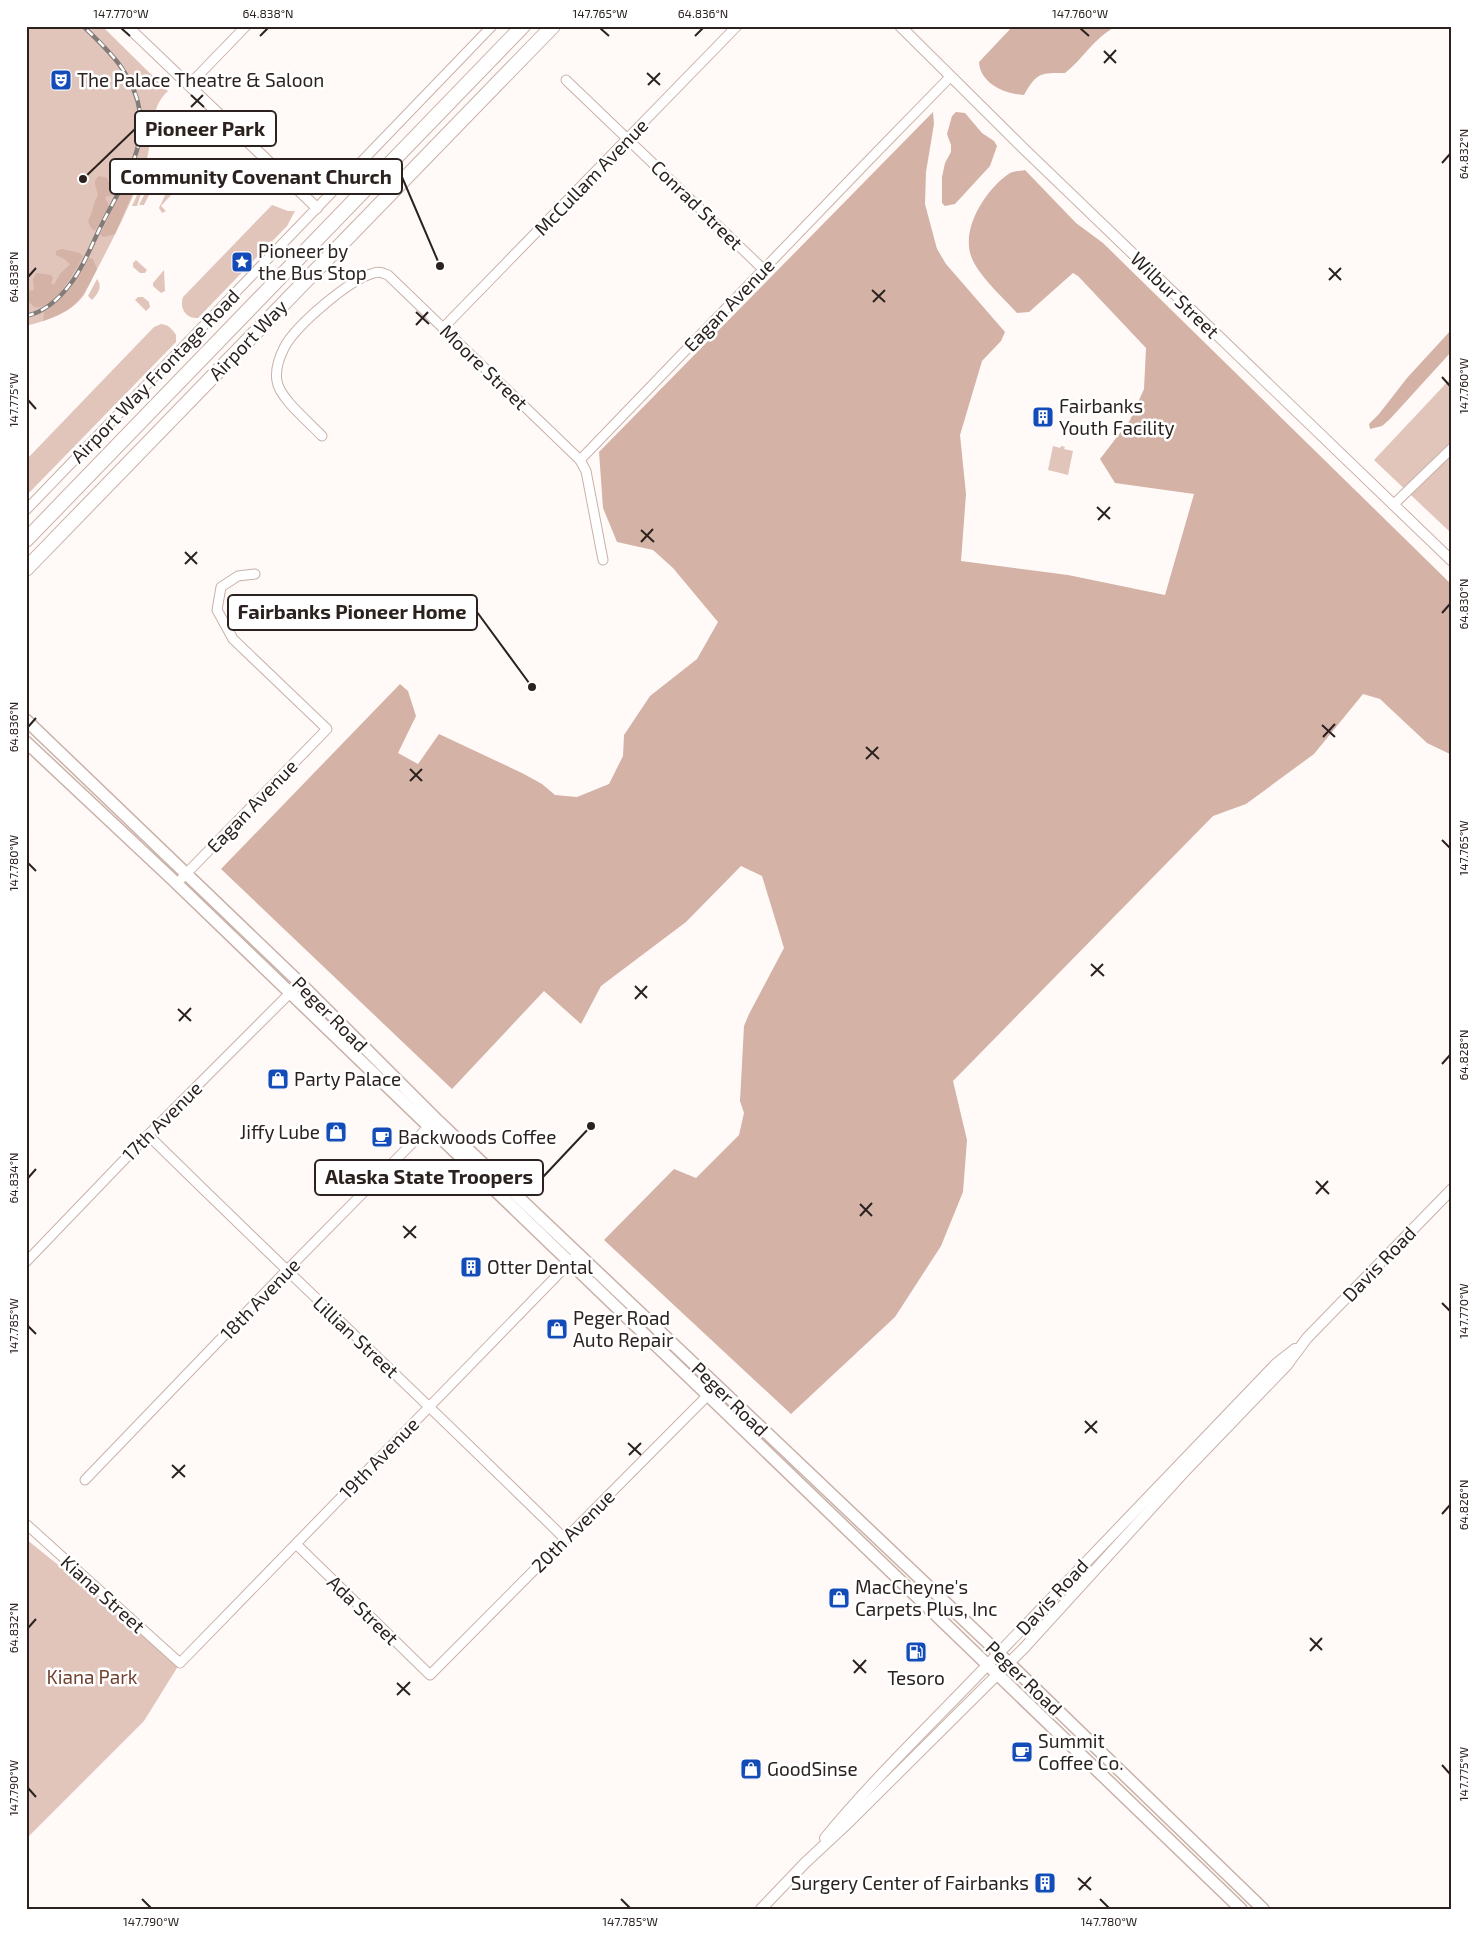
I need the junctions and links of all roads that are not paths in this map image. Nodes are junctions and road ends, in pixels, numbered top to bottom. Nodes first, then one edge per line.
1 (127, 26) edge
2 (246, 26) edge
3 (492, 26) edge
4 (523, 26) edge
5 (553, 26) edge
6 (737, 26) edge
7 (900, 26) edge
8 (950, 77) junction
9 (566, 80) dead end
10 (188, 85) junction
11 (628, 139) junction
12 (317, 208) junction
13 (763, 269) junction
14 (444, 328) junction
15 (322, 436) dead end
16 (1452, 448) edge
17 (580, 460) junction
18 (1393, 505) junction
19 (26, 510) edge
20 (26, 540) edge
21 (603, 560) dead end
22 (1452, 561) edge
23 (26, 569) edge
24 (255, 574) dead end
25 (26, 720) edge
26 (26, 742) edge
27 (187, 873) junction
28 (177, 883) junction
29 (300, 983) junction
30 (291, 993) junction
31 (432, 1122) junction
32 (148, 1135) junction
33 (1452, 1189) edge
34 (574, 1258) junction
35 (26, 1262) edge
36 (286, 1271) junction
37 (1307, 1338) junction
38 (718, 1386) junction
39 (709, 1395) junction
40 (429, 1406) junction
41 (85, 1480) dead end
42 (26, 1524) edge
43 (565, 1539) junction
44 (296, 1544) junction
45 (998, 1654) junction
46 (180, 1663) joint
47 (1008, 1664) junction
48 (988, 1665) junction
49 (998, 1674) junction
50 (430, 1675) joint
51 (805, 1863) junction
52 (761, 1909) edge
53 (1241, 1909) edge
54 (1263, 1909) edge

1 - 10 street
2 - 10 street
3 - 12 street, Airport Way Frontage Road
4 - 20 main road, Airport Way
5 - 23 main road, Airport Way
6 - 11 street, McCullam Avenue
7 - 8 street, Wilbur Street
8 - 13 street, Eagan Avenue
8 - 18 street, Wilbur Street
9 - 11 street, Conrad Street
10 - 12 street
11 - 13 street, Conrad Street
11 - 14 street, McCullam Avenue
12 - 19 street, Airport Way Frontage Road
13 - 17 street, Eagan Avenue
14 - 15 street, Moore Street
14 - 17 street, Moore Street
16 - 18 street
17 - 21 street
18 - 22 street, Wilbur Street
24 - 27 street, Eagan Avenue
25 - 27 main road, Peger Road
26 - 28 main road, Peger Road
27 - 28 street, Eagan Avenue
27 - 29 main road, Peger Road
28 - 30 main road, Peger Road
29 - 30 street, 17th Avenue
29 - 31 main road, Peger Road
30 - 31 main road, Peger Road
30 - 32 street, 17th Avenue
31 - 34 main road, Peger Road
31 - 36 street, 18th Avenue
32 - 35 street, 17th Avenue
32 - 36 street, Lillian Street
33 - 37 street, Davis Road
34 - 38 main road, Peger Road
34 - 39 main road, Peger Road
34 - 40 street, 19th Avenue
36 - 40 street, Lillian Street
36 - 41 street, 18th Avenue
37 - 45 street, Davis Road
37 - 47 street, Davis Road
38 - 39 street, 20th Avenue
38 - 45 main road, Peger Road
39 - 43 street, 20th Avenue
39 - 48 main road, Peger Road
40 - 43 street, Lillian Street
40 - 44 street, 19th Avenue
42 - 46 street, Kiana Street
43 - 50 street, 20th Avenue
44 - 46 street, 19th Avenue
44 - 50 street, Ada Street
45 - 47 main road, Peger Road
45 - 48 street, Davis Road
47 - 49 street, Davis Road
47 - 54 main road, Peger Road
48 - 49 main road, Peger Road
48 - 51 street, Davis Road
49 - 51 street, Davis Road
49 - 53 main road, Peger Road
51 - 52 street, Davis Road

